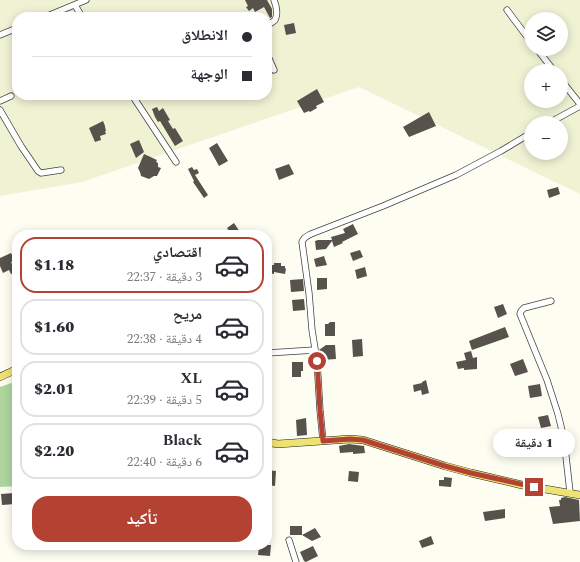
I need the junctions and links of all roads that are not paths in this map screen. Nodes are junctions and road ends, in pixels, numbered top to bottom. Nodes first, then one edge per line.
1 (86, 0) edge
2 (274, 0) edge
3 (75, 5) junction
4 (507, 10) dead end
5 (58, 12) edge
6 (79, 12) edge
7 (272, 22) edge
8 (12, 30) edge
9 (524, 33) edge
10 (0, 35) edge
11 (542, 56) edge
12 (549, 64) edge
13 (272, 65) edge
14 (274, 70) dead end
15 (568, 89) edge
16 (11, 96) dead end
17 (135, 100) edge
18 (0, 101) edge
19 (580, 105) edge
20 (0, 110) edge
21 (561, 116) edge
22 (524, 137) edge
23 (176, 162) dead end
24 (61, 170) dead end
25 (551, 301) dead end
26 (315, 350) junction
27 (272, 353) edge
28 (12, 371) edge
29 (0, 377) edge
30 (323, 441) junction
31 (272, 443) edge
32 (570, 492) junction
33 (580, 495) edge
34 (289, 540) dead end
35 (296, 562) edge

1 - 3 street
2 - 7 street
3 - 5 street
3 - 6 street
4 - 9 street
8 - 10 street
11 - 12 street
13 - 14 street
15 - 19 street
16 - 18 street
17 - 23 street
19 - 21 street
20 - 24 street
22 - 26 street
25 - 32 street
26 - 27 street
26 - 30 street
28 - 29 main road
30 - 31 main road
30 - 32 main road
32 - 33 main road
34 - 35 street

